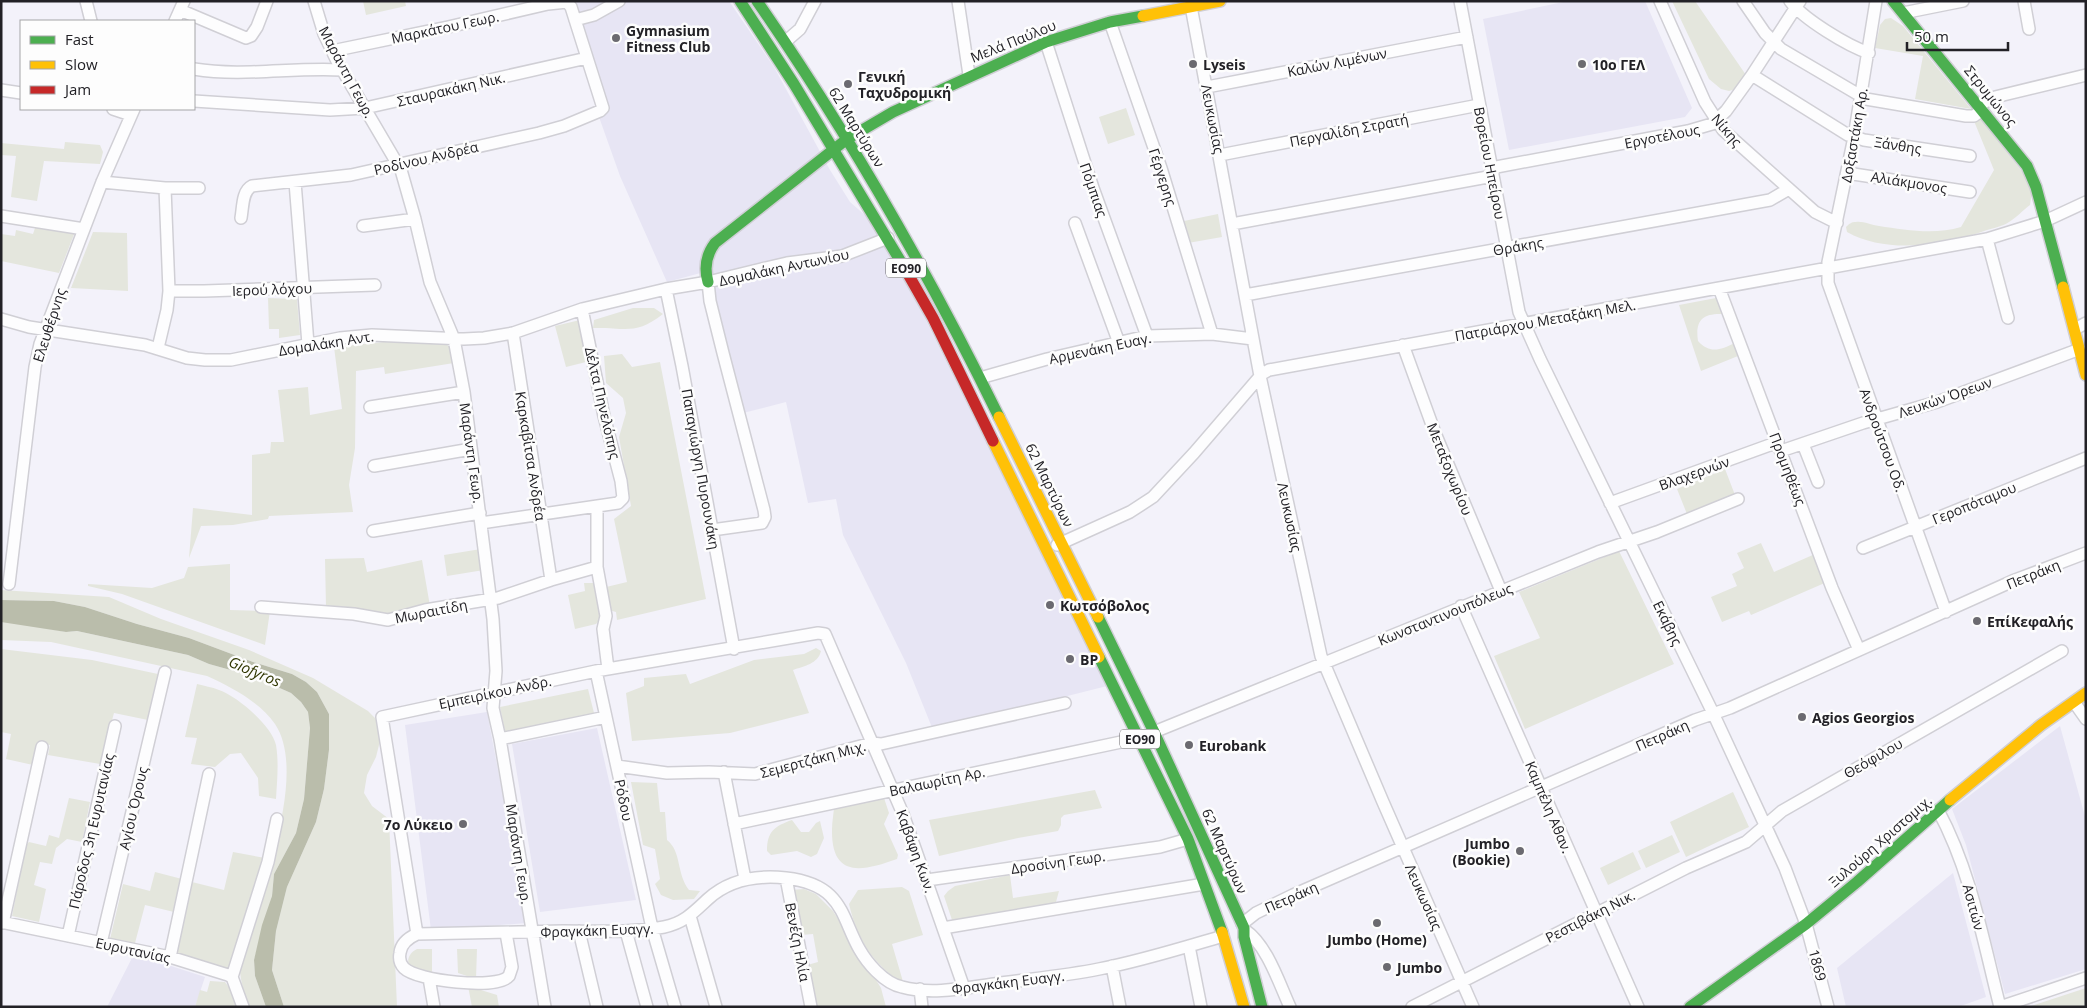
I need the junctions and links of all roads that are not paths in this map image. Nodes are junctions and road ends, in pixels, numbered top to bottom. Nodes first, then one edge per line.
1 (86, 1) edge
2 (267, 1) edge
3 (314, 1) edge
4 (619, 1) edge
5 (740, 1) edge
6 (757, 1) edge
7 (815, 1) edge
8 (958, 1) edge
9 (1220, 1) edge
10 (1460, 1) edge
11 (1660, 1) edge
12 (1743, 1) edge
13 (1876, 1) edge
14 (1893, 1) edge
15 (1963, 1) edge
16 (2024, 1) edge
17 (1190, 4) edge
18 (1795, 4) edge
19 (182, 6) edge
20 (1903, 13) junction
21 (91, 20) edge
22 (175, 20) edge
23 (575, 20) junction
24 (1110, 22) junction
25 (2029, 29) dead end
26 (1467, 37) junction
27 (785, 42) junction
28 (1046, 42) junction
29 (1774, 43) junction
30 (332, 51) junction
31 (1869, 53) junction
32 (587, 58) junction
33 (195, 69) edge
34 (342, 70) junction
35 (969, 75) junction
36 (2086, 75) edge
37 (1752, 76) junction
38 (1207, 86) junction
39 (1, 90) edge
40 (20, 93) edge
41 (1861, 96) junction
42 (195, 101) edge
43 (1480, 105) junction
44 (1981, 107) junction
45 (365, 108) junction
46 (120, 110) edge
47 (602, 110) joint
48 (133, 112) edge
49 (1716, 121) junction
50 (1854, 137) junction
51 (848, 139) junction
52 (834, 150) junction
53 (1220, 155) junction
54 (1970, 156) dead end
55 (398, 164) junction
56 (1492, 172) junction
57 (1847, 173) junction
58 (102, 182) junction
59 (295, 182) junction
60 (165, 188) junction
61 (199, 188) dead end
62 (1789, 189) junction
63 (1970, 192) dead end
64 (2086, 202) edge
65 (1, 216) edge
66 (241, 218) dead end
67 (415, 219) junction
68 (2045, 221) junction
69 (1075, 223) dead end
70 (1837, 223) junction
71 (1232, 224) junction
72 (363, 226) dead end
73 (84, 228) junction
74 (888, 238) junction
75 (1987, 239) junction
76 (1506, 249) junction
77 (1828, 268) junction
78 (708, 282) junction
79 (375, 285) dead end
80 (304, 287) junction
81 (1719, 288) junction
82 (666, 289) junction
83 (169, 291) junction
84 (1245, 295) junction
85 (582, 308) junction
86 (2008, 318) dead end
87 (1, 319) edge
88 (2086, 323) edge
89 (1524, 324) junction
90 (45, 329) junction
91 (2075, 329) junction
92 (513, 333) junction
93 (1212, 334) junction
94 (1147, 336) junction
95 (454, 339) junction
96 (1253, 339) junction
97 (1119, 343) junction
98 (308, 344) junction
99 (1403, 345) junction
100 (158, 348) junction
101 (2080, 349) junction
102 (2086, 375) edge
103 (1260, 376) junction
104 (980, 378) junction
105 (464, 392) junction
106 (370, 407) dead end
107 (1876, 420) junction
108 (1803, 444) junction
109 (1779, 447) junction
110 (471, 449) junction
111 (2086, 458) edge
112 (374, 466) dead end
113 (1818, 482) dead end
114 (1738, 499) dead end
115 (1610, 503) junction
116 (597, 506) junction
117 (540, 515) junction
118 (481, 518) junction
119 (1915, 528) junction
120 (712, 530) junction
121 (373, 531) dead end
122 (1628, 541) junction
123 (1062, 542) junction
124 (1863, 548) dead end
125 (1046, 550) junction
126 (2086, 553) edge
127 (597, 567) junction
128 (551, 580) junction
129 (9, 584) dead end
130 (1501, 591) junction
131 (491, 600) junction
132 (1461, 606) junction
133 (261, 607) dead end
134 (1946, 612) junction
135 (825, 634) joint
136 (734, 648) junction
137 (1859, 650) junction
138 (2062, 651) dead end
139 (1323, 663) junction
140 (608, 669) junction
141 (596, 671) junction
142 (165, 672) dead end
143 (495, 692) junction
144 (2086, 693) edge
145 (2074, 702) junction
146 (1065, 703) dead end
147 (1713, 713) junction
148 (606, 718) junction
149 (2086, 719) edge
150 (115, 726) dead end
151 (1154, 732) junction
152 (1140, 738) junction
153 (500, 739) junction
154 (872, 743) junction
155 (42, 747) dead end
156 (617, 766) junction
157 (724, 772) junction
158 (209, 774) dead end
159 (1541, 788) junction
160 (892, 790) junction
161 (1938, 810) junction
162 (277, 819) dead end
163 (734, 824) junction
164 (1766, 825) junction
165 (1188, 839) junction
166 (1403, 849) junction
167 (786, 878) junction
168 (745, 879) junction
169 (927, 880) junction
170 (1204, 884) junction
171 (1595, 912) junction
172 (690, 916) junction
173 (2, 923) edge
174 (1806, 924) junction
175 (652, 928) junction
176 (943, 928) junction
177 (1243, 929) junction
178 (626, 930) junction
179 (579, 931) junction
180 (532, 932) junction
181 (506, 933) junction
182 (417, 934) junction
183 (68, 936) junction
184 (1223, 936) junction
185 (101, 943) junction
186 (1189, 946) junction
187 (170, 957) junction
188 (1112, 966) junction
189 (232, 978) junction
190 (429, 978) junction
191 (2086, 978) edge
192 (1462, 982) junction
193 (964, 988) junction
194 (920, 989) junction
195 (243, 1007) edge
196 (434, 1007) edge
197 (545, 1007) edge
198 (597, 1007) edge
199 (647, 1007) edge
200 (675, 1007) edge
201 (716, 1007) edge
202 (811, 1007) edge
203 (922, 1007) edge
204 (1120, 1007) edge
205 (1201, 1007) edge
206 (1244, 1007) edge
207 (1262, 1007) edge
208 (1290, 1007) edge
209 (1412, 1007) edge
210 (1473, 1007) edge
211 (1638, 1007) edge
212 (1690, 1007) edge
213 (1828, 1007) edge
214 (2000, 1007) edge

1 - 21 street
2 - 19 street
3 - 30 street, Μαράντη Γεωρ.
4 - 23 street
5 - 52 main road, ΕΟ90
6 - 27 main road, 62 Μαρτύρων / ΕΟ90
7 - 27 street
8 - 35 street
9 - 17 main road, Μελά Παύλου
10 - 26 street, Βορείου Ηπείρου
11 - 49 street, Νίκης
12 - 29 street
13 - 31 street, Δοξαστάκη Αρ.
14 - 20 main road, Στρυμώνος
15 - 20 street
16 - 25 street
17 - 24 main road, Μελά Παύλου
17 - 38 street, Λευκωσίας
18 - 29 street, Εργοτέλους
18 - 31 street
19 - 22 street
20 - 44 main road, Στρυμώνος
23 - 30 street, Μαρκάτου Γεωρ.
23 - 32 street, Μαρκάτου Γεωρ.
24 - 28 main road, Μελά Παύλου
24 - 93 street, Γέργερης
26 - 38 street, Καλών Λιμένων
26 - 43 street, Βορείου Ηπείρου
27 - 51 main road, 62 Μαρτύρων / ΕΟ90
28 - 35 main road, Μελά Παύλου
28 - 94 street, Πόμπιας
29 - 37 street, Εργοτέλους
29 - 41 street
30 - 34 street, Μαράντη Γεωρ.
31 - 41 street, Δοξαστάκη Αρ.
32 - 45 street, Σταυρακάκη Νικ.
32 - 47 street, Μαρκάτου Γεωρ.
33 - 34 street
34 - 45 street, Μαράντη Γεωρ.
35 - 51 main road, Μελά Παύλου
36 - 44 street
37 - 49 street, Εργοτέλους
37 - 50 street, Ξάνθης
38 - 53 street, Λευκωσίας
39 - 40 street
41 - 44 street
41 - 50 street, Δοξαστάκη Αρ.
42 - 45 street, Σταυρακάκη Νικ.
43 - 53 street, Περγαλίδη Στρατή
43 - 56 street, Βορείου Ηπείρου
44 - 68 main road, Στρυμώνος
45 - 55 street, Μαράντη Γεωρ.
46 - 48 street
47 - 55 street, Ροδίνου Ανδρέα
48 - 58 street, Ελευθέρνης
49 - 56 street, Εργοτέλους
49 - 62 street, Νίκης
50 - 54 street, Ξάνθης
50 - 57 street, Δοξαστάκη Αρ.
51 - 52 main road, Μελά Παύλου
51 - 104 main road, 62 Μαρτύρων / ΕΟ90
52 - 74 main road, ΕΟ90
52 - 78 main road, Μελά Παύλου
53 - 71 street, Λευκωσίας
55 - 59 street, Ροδίνου Ανδρέα
55 - 67 street, Μαράντη Γεωρ.
56 - 71 street, Εργοτέλους
56 - 76 street, Βορείου Ηπείρου
57 - 63 street, Αλιάκμονος
57 - 70 street, Δοξαστάκη Αρ.
58 - 60 street
58 - 73 street, Ελευθέρνης
59 - 66 street, Ροδίνου Ανδρέα
59 - 80 street
60 - 61 street
60 - 83 street
62 - 70 street, Νίκης
62 - 76 street, Θράκης
64 - 68 street, Πατριάρχου Μεταξάκη Μελ.
65 - 73 street
67 - 72 street
67 - 95 street, Μαράντη Γεωρ.
68 - 75 street, Πατριάρχου Μεταξάκη Μελ.
68 - 91 main road, Στρυμώνος
69 - 97 street
70 - 77 street, Δοξαστάκη Αρ.
71 - 84 street, Λευκωσίας
73 - 90 street, Ελευθέρνης
74 - 78 street, Δομαλάκη Αντωνίου
74 - 125 main road, ΕΟ90
75 - 77 street, Πατριάρχου Μεταξάκη Μελ.
75 - 86 street
76 - 84 street, Θράκης
76 - 89 street, Βορείου Ηπείρου
77 - 81 street, Πατριάρχου Μεταξάκη Μελ.
77 - 107 street, Ανδρούτσου Οδ.
78 - 82 street, Δομαλάκη Αντ.
78 - 120 street
79 - 80 street, Ιερού λόχου
80 - 83 street, Ιερού λόχου
80 - 98 street
81 - 89 street, Πατριάρχου Μεταξάκη Μελ.
81 - 109 street, Προμηθέως
82 - 85 street, Δομαλάκη Αντ.
82 - 120 street, Παπαγιώργη Πυρουνάκη
83 - 100 street
84 - 96 street, Λευκωσίας
85 - 92 street, Δομαλάκη Αντ.
85 - 116 street, Δέλτα Πηνελόπης
87 - 90 street, Δομαλάκη Αντ.
88 - 91 street
89 - 99 street, Πατριάρχου Μεταξάκη Μελ.
89 - 115 street, Εκάβης
90 - 100 street, Δομαλάκη Αντ.
90 - 129 street, Ελευθέρνης
91 - 101 main road, Στρυμώνος
92 - 95 street, Δομαλάκη Αντ.
92 - 117 street, Καρκαβίτσα Ανδρέα
93 - 94 street, Αρμενάκη Ευαγ.
93 - 96 street, Αρμενάκη Ευαγ.
94 - 97 street, Αρμενάκη Ευαγ.
95 - 98 street, Δομαλάκη Αντ.
95 - 105 street, Μαράντη Γεωρ.
96 - 103 street, Λευκωσίας
97 - 104 street, Αρμενάκη Ευαγ.
98 - 100 street, Δομαλάκη Αντ.
99 - 103 street, Πατριάρχου Μεταξάκη Μελ.
99 - 130 street, Μεταξοχωρίου
101 - 102 main road, Στρυμώνος
101 - 107 street, Λευκών Όρεων
103 - 123 street, Πατριάρχου Μεταξάκη Μελ.
103 - 139 street, Λευκωσίας
104 - 123 main road, 62 Μαρτύρων / ΕΟ90
105 - 106 street
105 - 110 street, Μαράντη Γεωρ.
107 - 108 street, Λευκών Όρεων
107 - 119 street, Ανδρούτσου Οδ.
108 - 109 street, Λευκών Όρεων
108 - 113 street
109 - 115 street, Βλαχερνών
109 - 137 street, Προμηθέως
110 - 112 street
110 - 118 street, Μαράντη Γεωρ.
111 - 119 street, Γεροπόταμου
114 - 122 street, Κωνσταντινουπόλεως
115 - 122 street, Εκάβης
116 - 117 street
116 - 127 street
117 - 118 street
117 - 128 street, Καρκαβίτσα Ανδρέα
118 - 121 street
118 - 131 street, Μαράντη Γεωρ.
119 - 124 street, Γεροπόταμου
119 - 134 street, Ανδρούτσου Οδ.
120 - 136 street, Παπαγιώργη Πυρουνάκη
122 - 130 street, Κωνσταντινουπόλεως
122 - 147 street, Εκάβης
123 - 125 street, Πατριάρχου Μεταξάκη Μελ.
123 - 151 main road, 62 Μαρτύρων / ΕΟ90
125 - 152 main road, ΕΟ90
126 - 134 street, Πετράκη
127 - 128 street, Μωραιτίδη
127 - 140 street
128 - 131 street, Μωραιτίδη
130 - 132 street, Κωνσταντινουπόλεως
131 - 133 street, Μωραιτίδη
131 - 143 street, Μαράντη Γεωρ.
132 - 139 street, Κωνσταντινουπόλεως
132 - 159 street, Καμπέλη Αθαν.
134 - 137 street, Πετράκη
135 - 136 street, Εμπειρίκου Ανδρ.
135 - 154 street, Καβάφη Κων.
136 - 140 street, Εμπειρίκου Ανδρ.
137 - 147 street, Πετράκη
138 - 164 street, Θεόφιλου
139 - 151 street, Κωνσταντινουπόλεως
139 - 166 street, Λευκωσίας
140 - 141 street, Εμπειρίκου Ανδρ.
141 - 143 street, Εμπειρίκου Ανδρ.
141 - 148 street, Ρόδου
142 - 185 street, Αγίου Όρους
143 - 153 street, Μαράντη Γεωρ.
143 - 182 street, Εμπειρίκου Ανδρ.
144 - 145 main road, Ξυλούρη Χριστομιχ.
145 - 149 street
145 - 161 main road, Ξυλούρη Χριστομιχ.
146 - 154 street, Σεμερτζάκη Μιχ.
147 - 159 street, Πετράκη
147 - 164 street, Εκάβης
148 - 153 street
148 - 156 street, Ρόδου
150 - 183 street, Πάροδος 3η Ευρυτανίας
151 - 177 main road, 62 Μαρτύρων / ΕΟ90
152 - 160 street, Βαλαωρίτη Αρ.
152 - 165 main road, ΕΟ90
153 - 180 street, Μαράντη Γεωρ.
154 - 157 street, Σεμερτζάκη Μιχ.
154 - 160 street, Καβάφη Κων.
155 - 173 street
156 - 157 street, Σεμερτζάκη Μιχ.
156 - 175 street, Ρόδου
157 - 163 street
158 - 187 street
159 - 166 street, Πετράκη
159 - 171 street, Καμπέλη Αθαν.
160 - 163 street, Βαλαωρίτη Αρ.
160 - 169 street, Καβάφη Κων.
161 - 174 main road, Ξυλούρη Χριστομιχ.
161 - 214 street, Ασιτών
162 - 189 street
163 - 168 street
164 - 171 street, Ρεστιβάκη Νικ.
164 - 174 street, Εκάβης
165 - 169 street, Δροσίνη Γεωρ.
165 - 170 main road, ΕΟ90
166 - 177 street, Πετράκη
166 - 192 street, Λευκωσίας
167 - 168 street, Φραγκάκη Ευαγγ.
167 - 194 street, Φραγκάκη Ευαγγ.
167 - 202 street, Βενέζη Ηλία
168 - 172 street, Φραγκάκη Ευαγγ.
169 - 176 street, Καβάφη Κων.
170 - 176 street
170 - 184 main road, ΕΟ90
171 - 192 street, Ρεστιβάκη Νικ.
171 - 211 street, Καμπέλη Αθαν.
172 - 175 street, Φραγκάκη Ευαγγ.
172 - 201 street
173 - 183 street, Ευρυτανίας
174 - 212 main road, Ξυλούρη Χριστομιχ.
174 - 213 street, 1869
175 - 178 street, Φραγκάκη Ευαγγ.
175 - 200 street, Ρόδου
176 - 193 street, Καβάφη Κων.
177 - 184 main road
177 - 184 main road
177 - 207 main road, 62 Μαρτύρων / ΕΟ90
177 - 208 street
178 - 179 street, Φραγκάκη Ευαγγ.
178 - 199 street
179 - 180 street, Φραγκάκη Ευαγγ.
179 - 198 street
180 - 181 street, Φραγκάκη Ευαγγ.
180 - 197 street, Μαράντη Γεωρ.
181 - 182 street, Φραγκάκη Ευαγγ.
181 - 190 street
182 - 190 street
183 - 185 street, Ευρυτανίας
184 - 186 street, Φραγκάκη Ευαγγ.
184 - 206 main road, ΕΟ90
185 - 187 street, Ευρυτανίας
186 - 188 street, Φραγκάκη Ευαγγ.
186 - 205 street
187 - 189 street, Ευρυτανίας
188 - 193 street, Φραγκάκη Ευαγγ.
188 - 204 street
189 - 195 street
190 - 196 street
191 - 214 street
192 - 209 street, Ρεστιβάκη Νικ.
192 - 210 street, Λευκωσίας
193 - 194 street, Φραγκάκη Ευαγγ.
194 - 203 street

